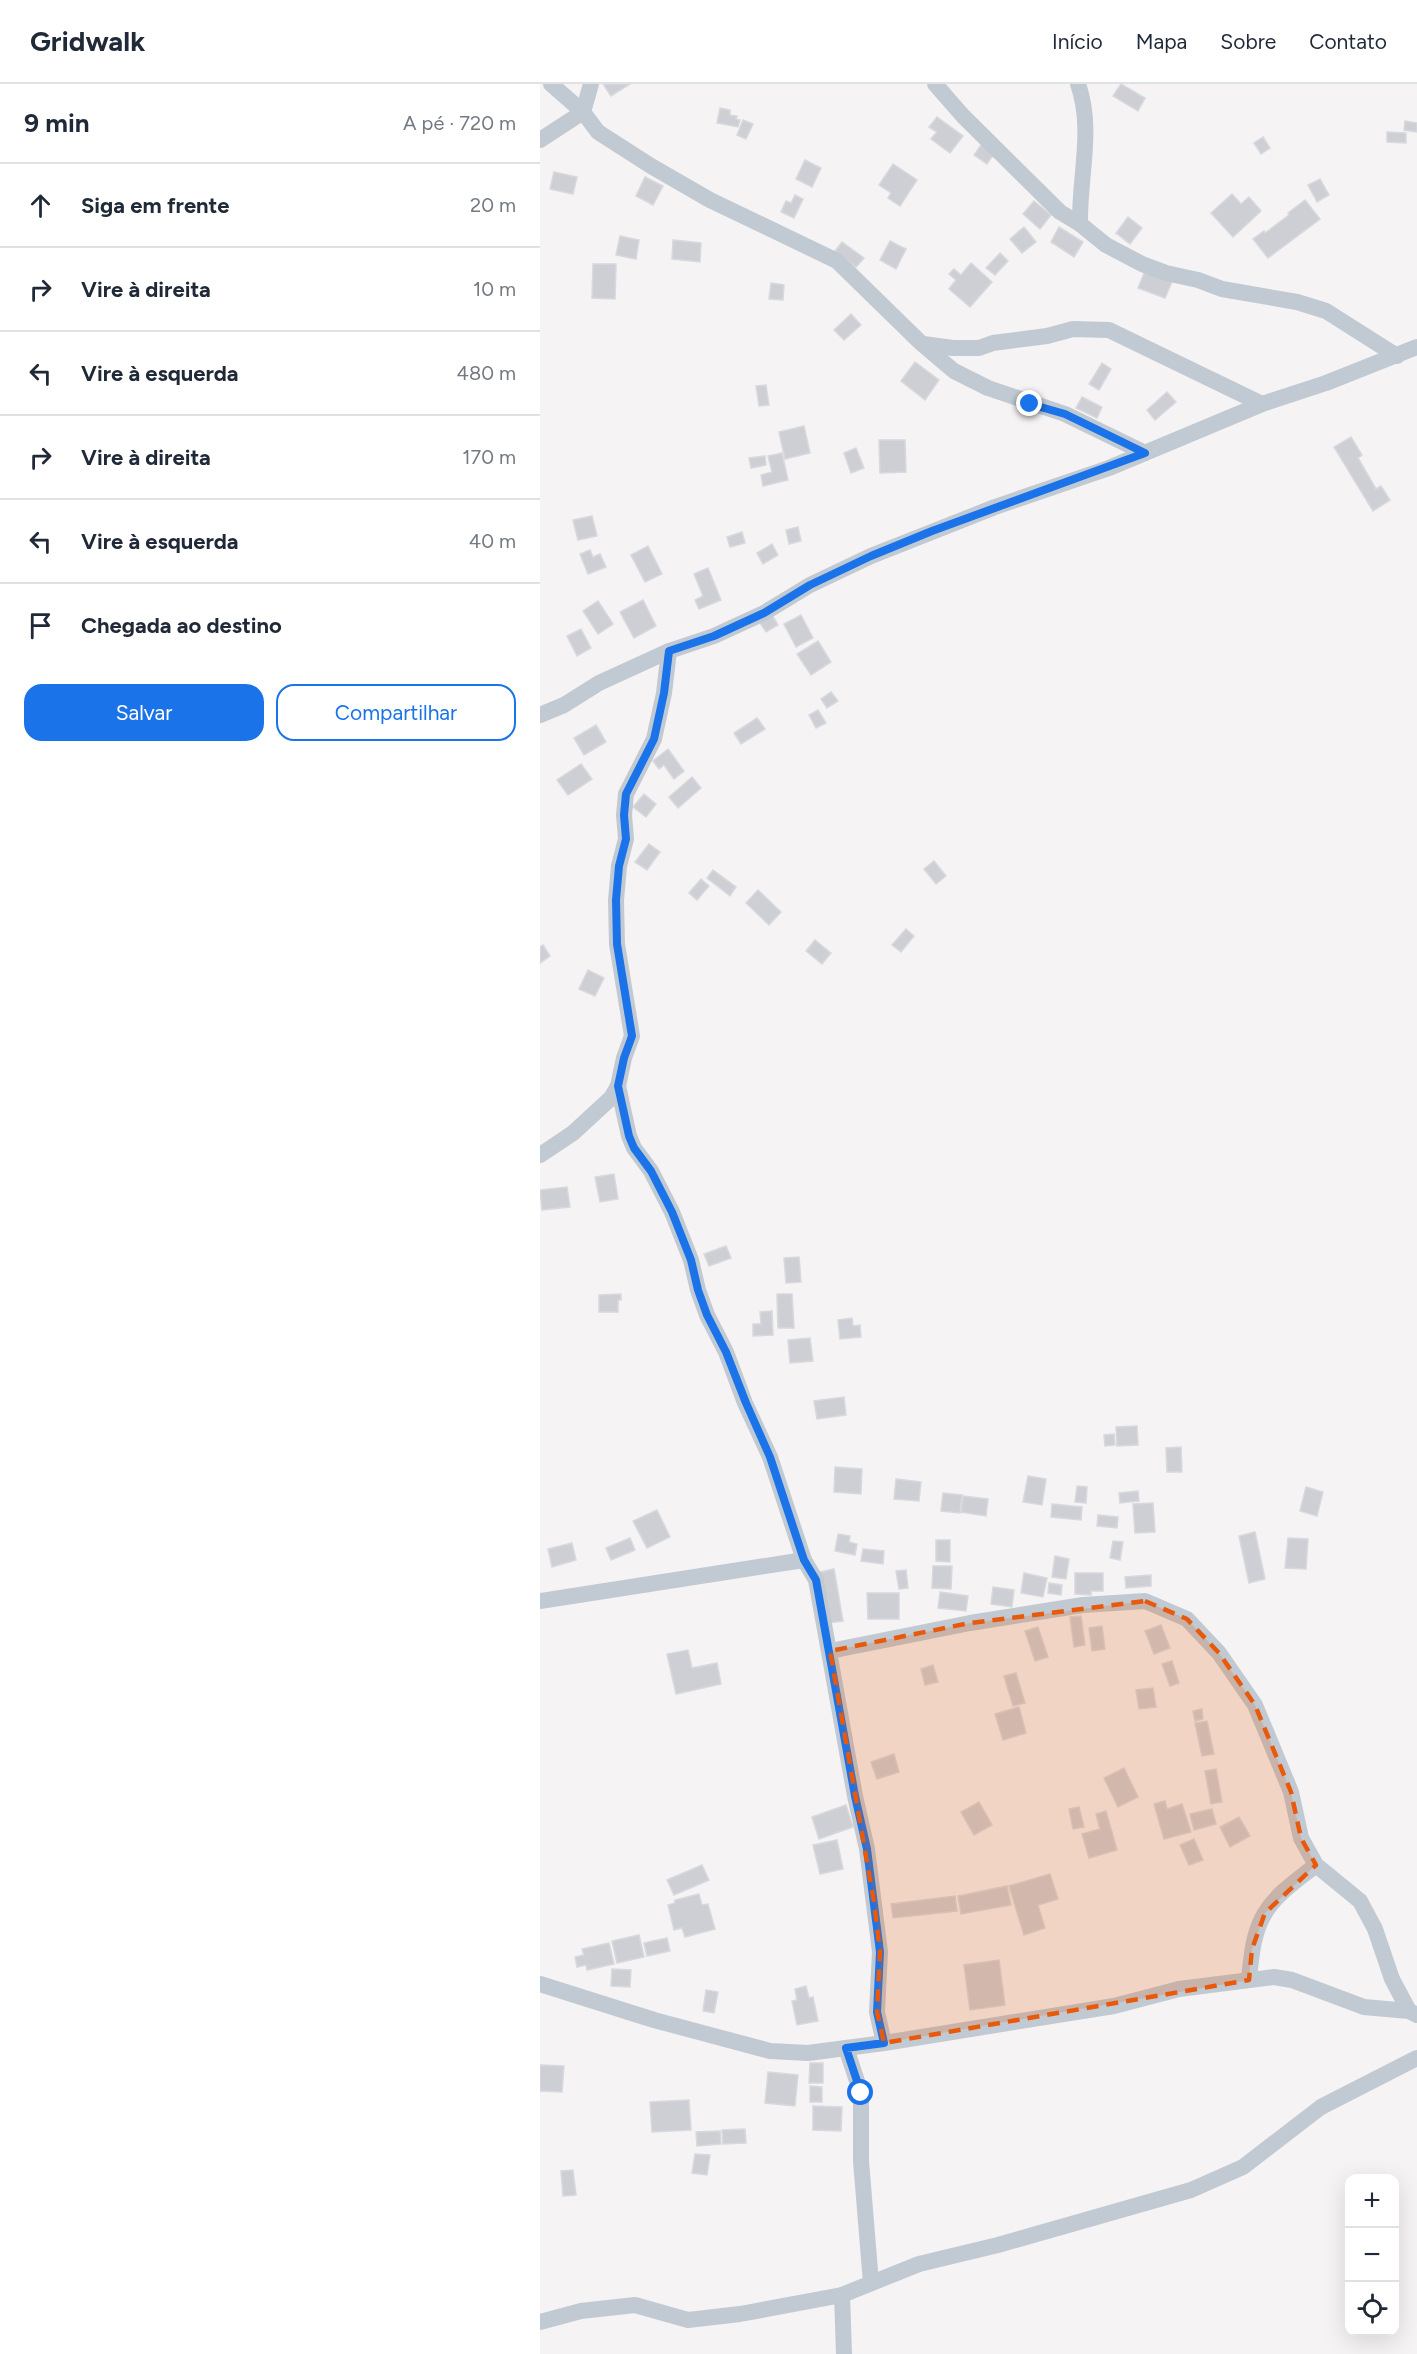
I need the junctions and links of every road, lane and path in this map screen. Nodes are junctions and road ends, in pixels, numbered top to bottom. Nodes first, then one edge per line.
1 (551, 84) edge
2 (591, 84) edge
3 (935, 84) edge
4 (1078, 84) edge
5 (583, 112) junction
6 (540, 140) edge
7 (1080, 224) junction
8 (922, 344) junction
9 (1417, 347) edge
10 (1397, 356) junction
11 (1262, 404) junction
12 (1145, 453) junction
13 (669, 651) junction
14 (540, 715) edge
15 (618, 1086) junction
16 (540, 1155) edge
17 (804, 1560) junction
18 (540, 1601) edge
19 (830, 1651) junction
20 (1316, 1864) junction
21 (1249, 1980) junction
22 (540, 1984) edge
23 (1413, 2013) edge
24 (884, 2043) junction
25 (846, 2048) junction
26 (1417, 2058) edge
27 (871, 2283) junction
28 (842, 2295) junction
29 (540, 2322) edge
30 (844, 2354) edge

1 - 5 street
2 - 5 street
3 - 7 street
4 - 7 street
5 - 6 street
5 - 8 street
7 - 10 street
8 - 11 street
8 - 12 street
9 - 10 street
10 - 11 street
11 - 12 street
12 - 13 street
13 - 14 street
13 - 15 street
15 - 16 street
15 - 17 street
17 - 18 street
17 - 19 street
19 - 20 street
19 - 24 street
20 - 21 street
20 - 23 street
21 - 23 street
21 - 24 street
22 - 25 street
24 - 25 street
25 - 27 street
26 - 27 street
27 - 28 street
28 - 29 street
28 - 30 street

